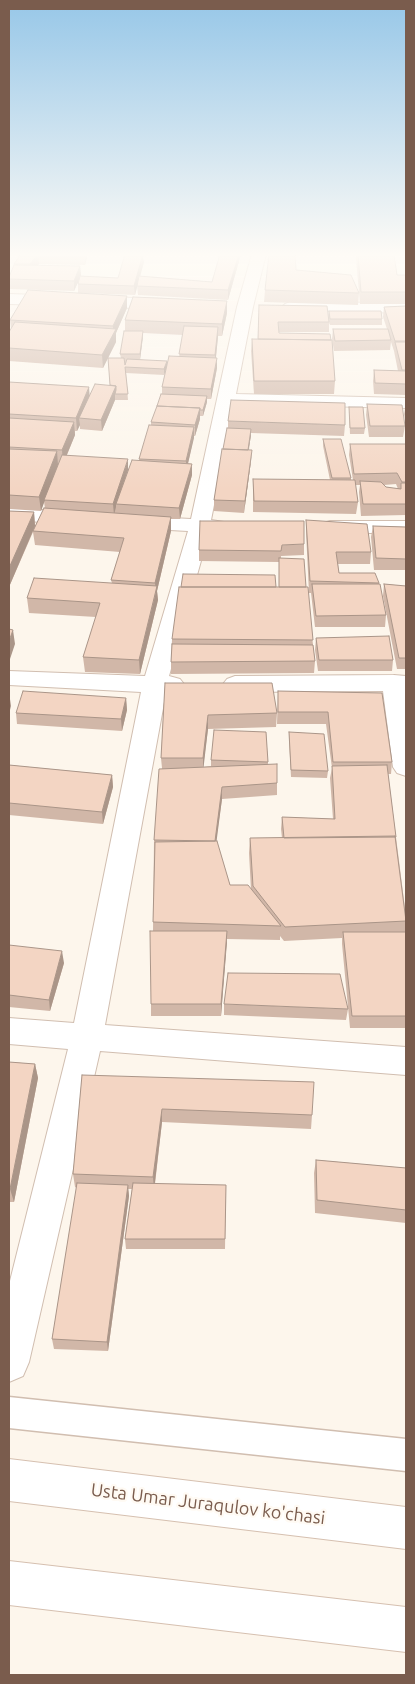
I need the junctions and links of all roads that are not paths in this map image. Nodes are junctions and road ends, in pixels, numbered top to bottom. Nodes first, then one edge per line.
1 (245, 333) edge
2 (227, 399) junction
3 (406, 403) edge
4 (9, 514) edge
5 (200, 526) junction
6 (240, 526) edge
7 (308, 527) edge
8 (406, 527) edge
9 (9, 678) edge
10 (400, 682) edge
11 (155, 684) junction
12 (406, 767) edge
13 (9, 1031) edge
14 (87, 1037) junction
15 (406, 1061) edge
16 (9, 1362) edge
17 (9, 1412) edge
18 (406, 1454) edge
19 (9, 1480) edge
20 (406, 1528) edge
21 (9, 1583) edge
22 (406, 1630) edge

1 - 2 street
2 - 3 street
2 - 5 street
4 - 5 street
5 - 6 street
5 - 11 street
7 - 8 street
9 - 11 street
10 - 11 street
10 - 12 street
11 - 14 street
13 - 14 street
14 - 15 street
14 - 16 street
17 - 18 lane
19 - 20 street, Usta Umar Juraqulov ko'chasi
21 - 22 street

